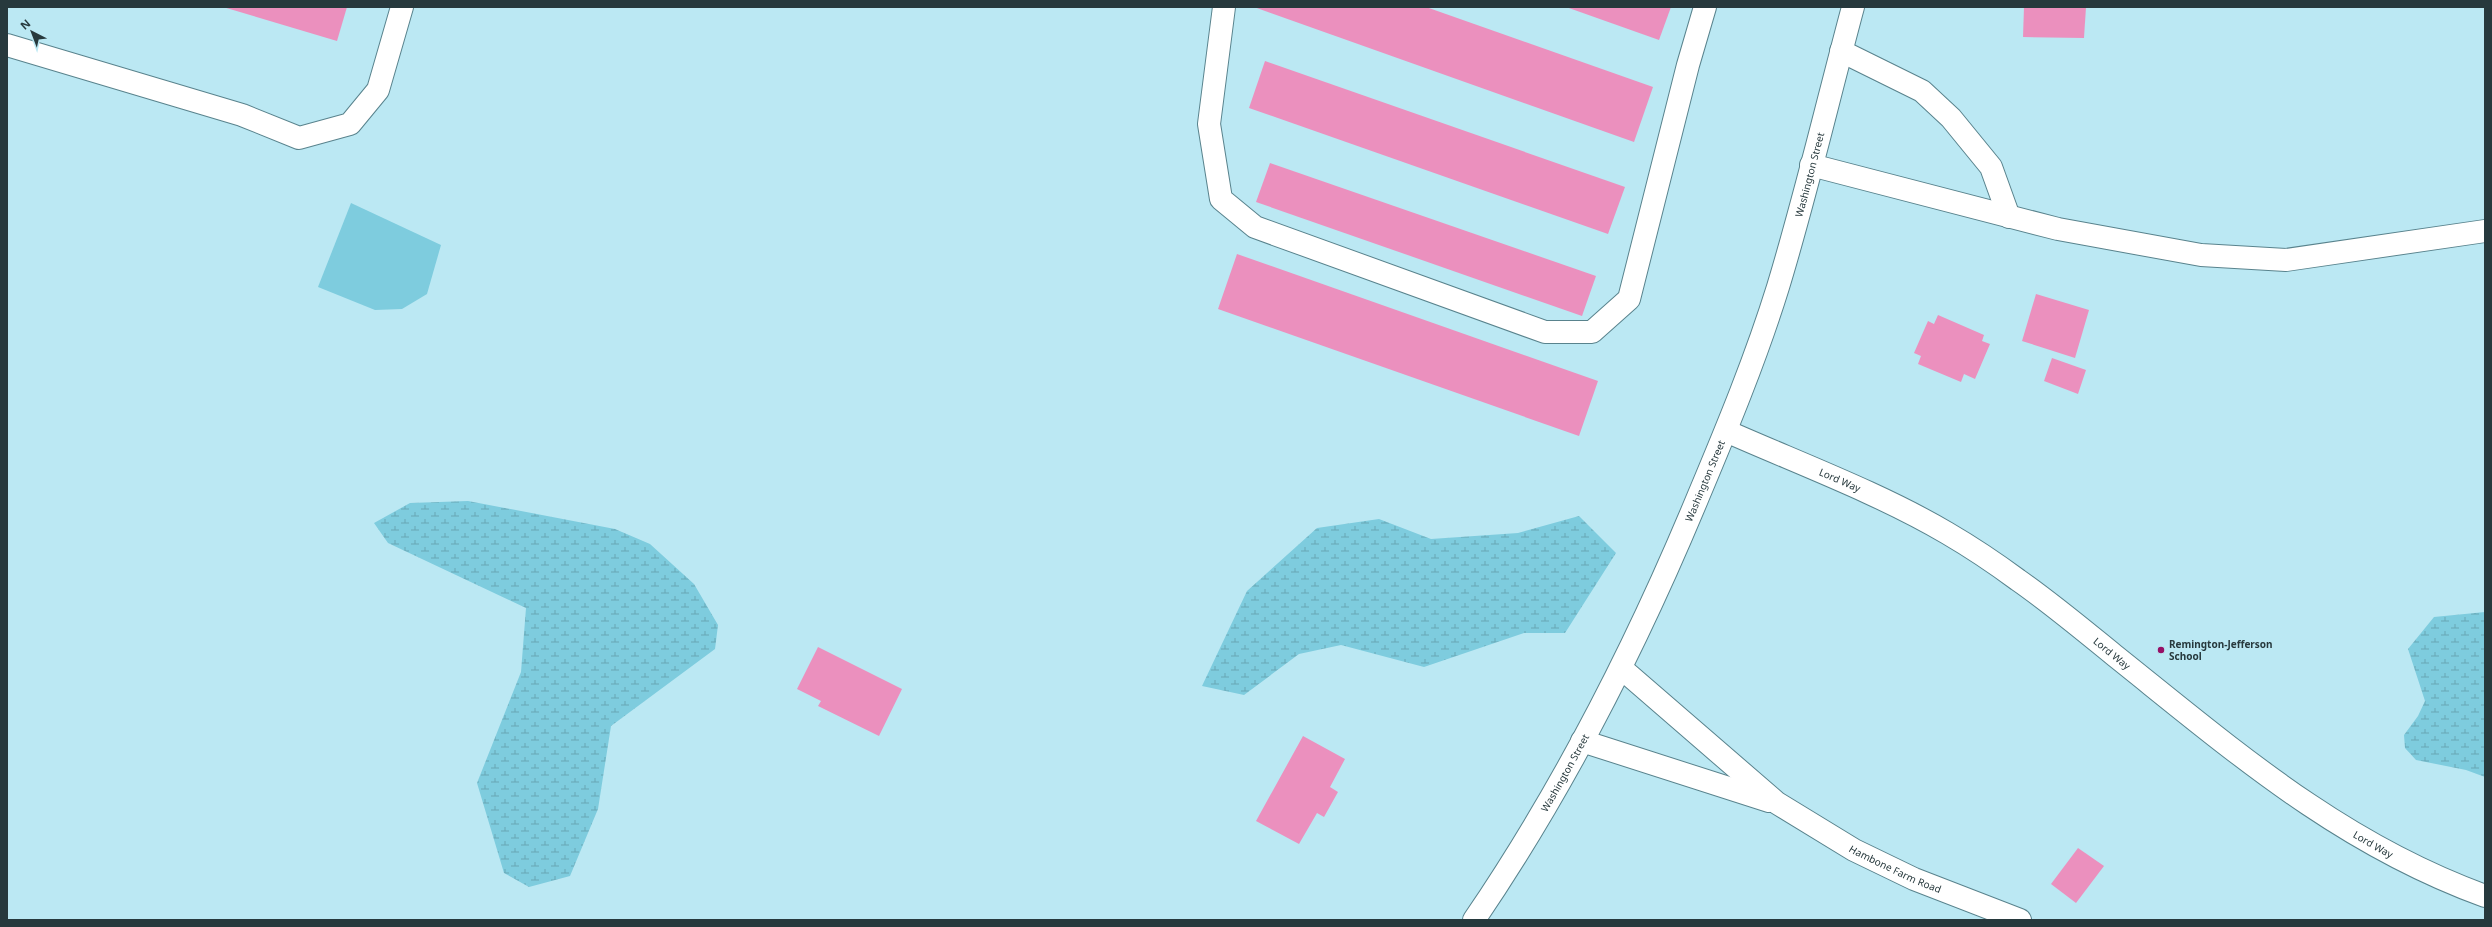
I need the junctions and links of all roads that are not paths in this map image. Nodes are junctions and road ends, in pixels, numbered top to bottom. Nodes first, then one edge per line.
1 (402, 7) edge
2 (1224, 7) edge
3 (1705, 7) edge
4 (1853, 7) edge
5 (7, 45) edge
6 (1841, 51) junction
7 (1811, 165) junction
8 (2009, 216) junction
9 (2484, 231) edge
10 (1726, 431) junction
11 (1621, 668) junction
12 (1582, 741) junction
13 (1777, 803) junction
14 (2485, 896) edge
15 (1474, 920) edge
16 (2020, 920) edge

1 - 5 street
2 - 3 street
4 - 6 street, Washington Street
6 - 7 street, Washington Street
6 - 8 street
7 - 8 street
7 - 10 street, Washington Street
8 - 9 street
10 - 11 street, Washington Street
10 - 14 street, Lord Way
11 - 12 street, Washington Street
11 - 13 street, Hambone Farm Road
12 - 13 street, Hambone Farm Road
12 - 15 street, Washington Street
13 - 16 street, Hambone Farm Road

